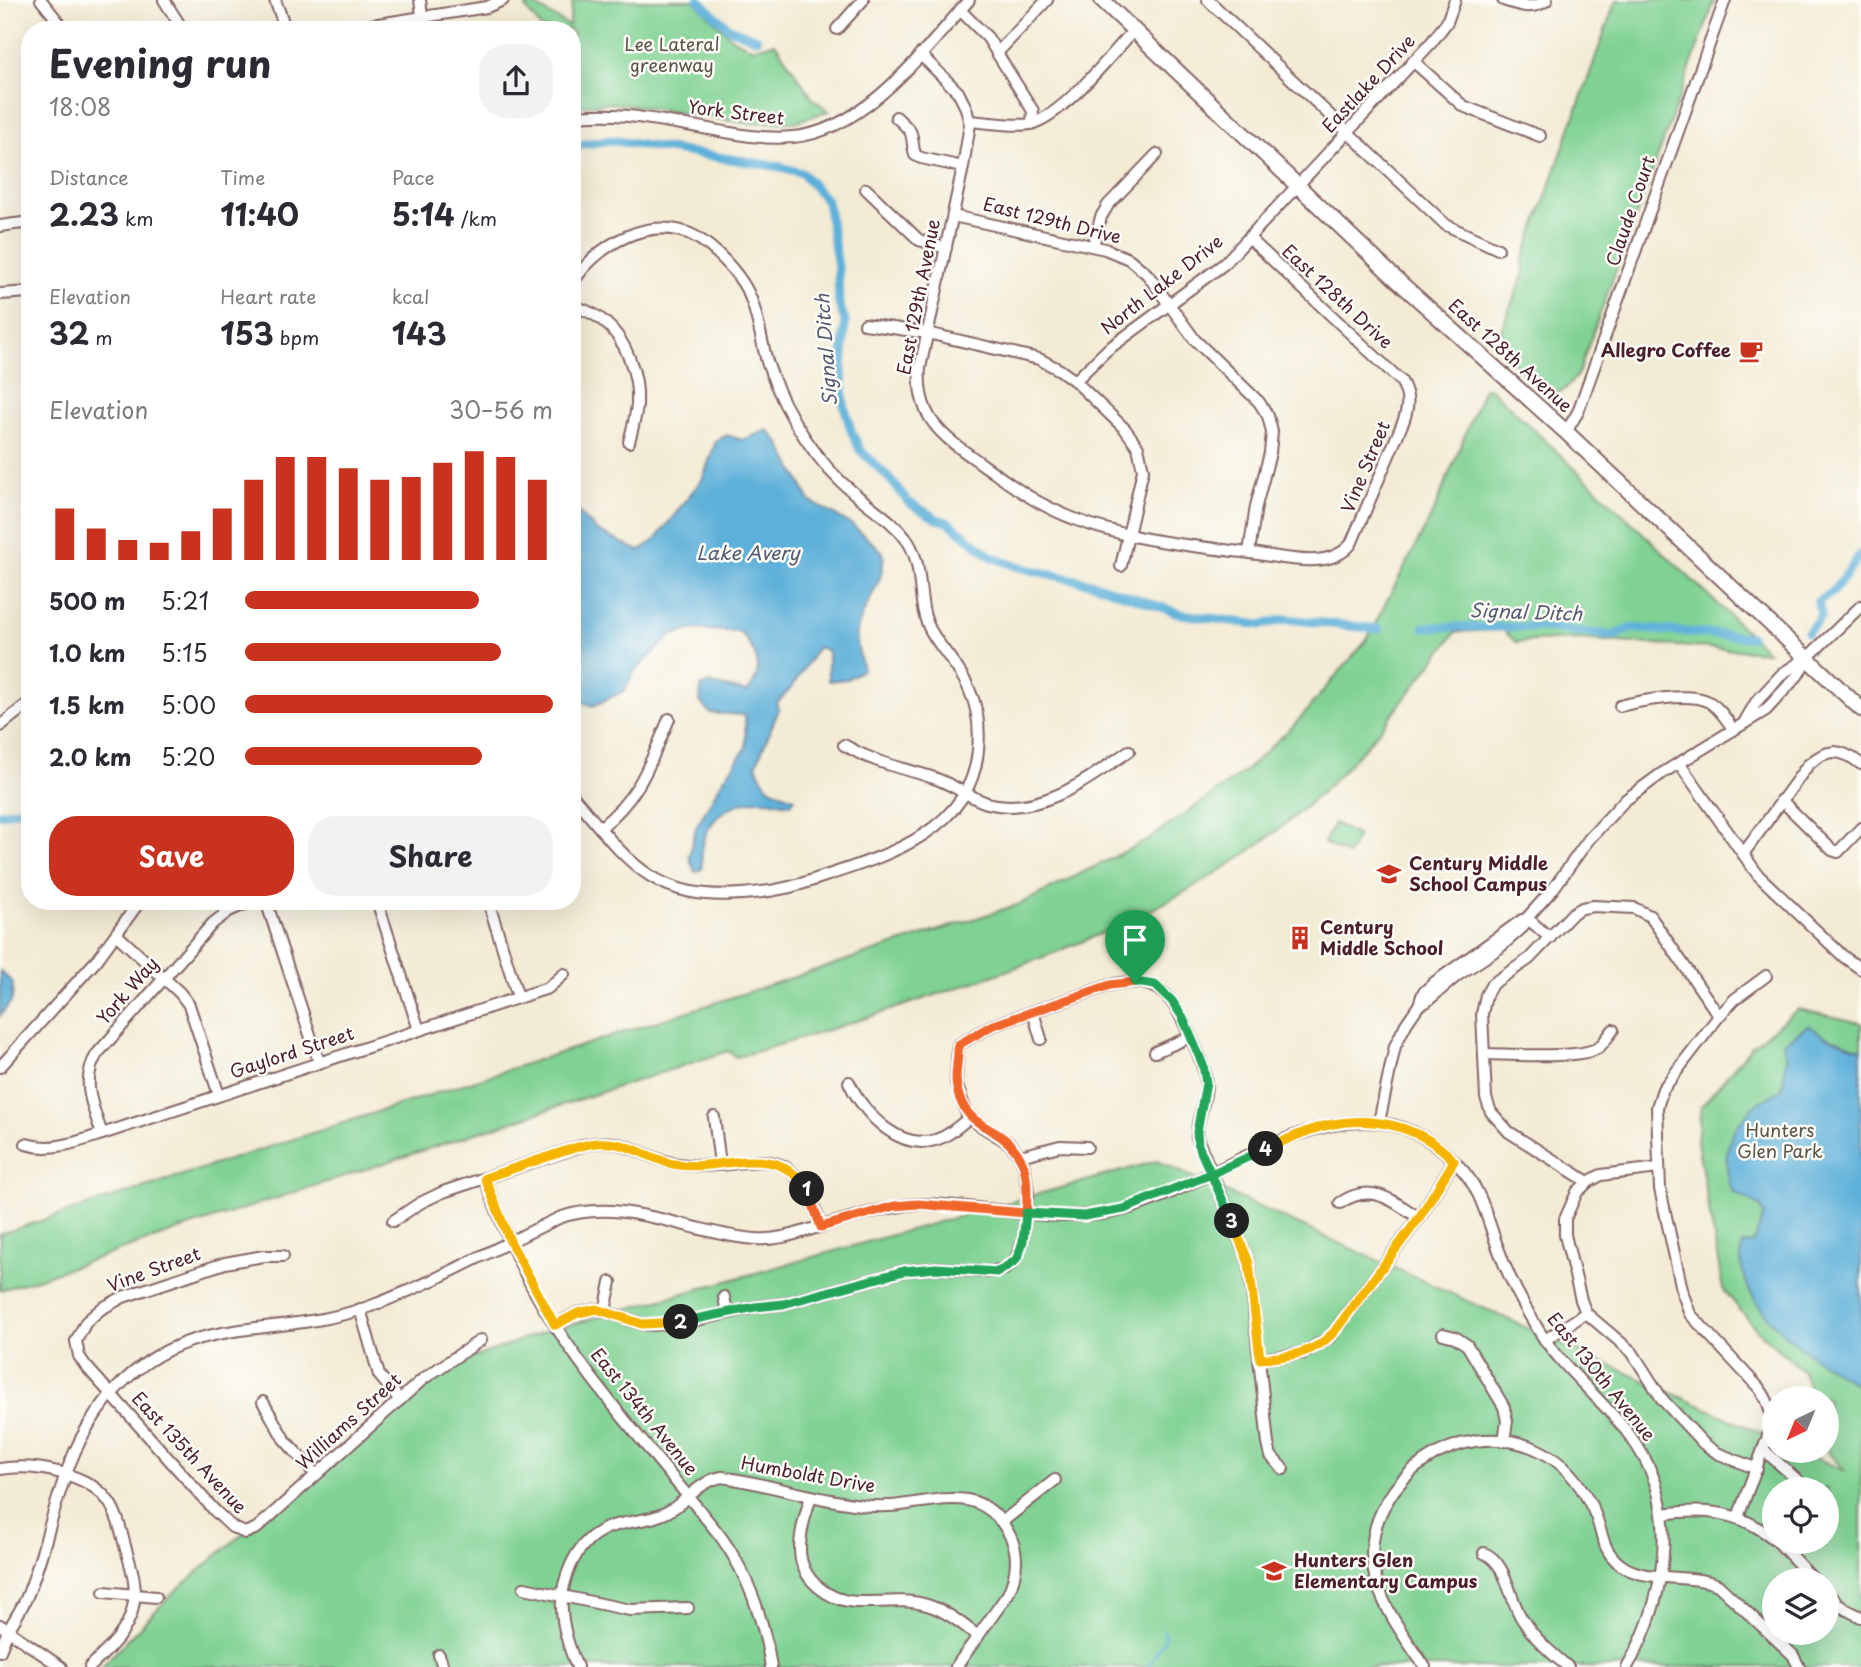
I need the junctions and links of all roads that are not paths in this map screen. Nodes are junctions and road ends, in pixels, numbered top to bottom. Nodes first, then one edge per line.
1 (41, 0) edge
2 (164, 0) edge
3 (275, 0) edge
4 (420, 0) edge
5 (503, 0) edge
6 (863, 0) edge
7 (969, 0) edge
8 (1047, 0) edge
9 (1102, 0) edge
10 (1208, 0) edge
11 (1455, 0) edge
12 (1503, 0) edge
13 (1547, 0) edge
14 (1725, 0) edge
15 (960, 10) junction
16 (422, 17) junction
17 (58, 21) edge
18 (177, 21) edge
19 (283, 21) edge
20 (397, 21) edge
21 (423, 21) edge
22 (837, 29) dead end
23 (1134, 30) junction
24 (998, 53) junction
25 (920, 54) junction
26 (1413, 61) junction
27 (581, 116) edge
28 (896, 117) dead end
29 (970, 121) junction
30 (1032, 124) junction
31 (1347, 134) junction
32 (1540, 136) dead end
33 (1157, 154) dead end
34 (963, 167) junction
35 (1298, 186) junction
36 (866, 189) dead end
37 (953, 216) junction
38 (21, 223) edge
39 (0, 226) edge
40 (1249, 239) junction
41 (1093, 246) junction
42 (946, 248) junction
43 (1498, 249) dead end
44 (581, 273) edge
45 (21, 292) edge
46 (0, 293) edge
47 (1169, 306) junction
48 (581, 310) edge
49 (865, 324) dead end
50 (927, 333) junction
51 (1075, 381) junction
52 (1401, 381) joint
53 (1566, 432) junction
54 (629, 442) dead end
55 (1128, 534) junction
56 (1249, 552) junction
57 (1332, 558) joint
58 (1121, 566) dead end
59 (1861, 607) edge
60 (1807, 658) junction
61 (1620, 706) dead end
62 (1861, 709) edge
63 (21, 710) edge
64 (669, 719) dead end
65 (0, 726) edge
66 (1733, 729) junction
67 (844, 745) dead end
68 (1129, 751) dead end
69 (1679, 763) junction
70 (1861, 764) edge
71 (966, 792) junction
72 (1781, 800) junction
73 (581, 806) edge
74 (600, 828) junction
75 (1861, 828) edge
76 (1743, 854) junction
77 (134, 910) edge
78 (231, 910) edge
79 (269, 910) edge
80 (380, 910) edge
81 (491, 910) edge
82 (1527, 918) junction
83 (117, 935) junction
84 (1550, 938) junction
85 (1861, 969) edge
86 (564, 974) dead end
87 (1766, 976) dead end
88 (164, 977) junction
89 (518, 997) junction
90 (1032, 1012) junction
91 (1719, 1016) junction
92 (419, 1030) junction
93 (1613, 1030) dead end
94 (1191, 1037) junction
95 (1041, 1039) dead end
96 (1155, 1052) dead end
97 (1484, 1054) junction
98 (319, 1062) junction
99 (0, 1067) edge
100 (849, 1082) dead end
101 (219, 1095) junction
102 (714, 1117) dead end
103 (970, 1117) junction
104 (1379, 1122) junction
105 (102, 1134) junction
106 (26, 1144) dead end
107 (1087, 1147) dead end
108 (1020, 1156) junction
109 (1454, 1161) junction
110 (720, 1164) junction
111 (1658, 1168) junction
112 (1211, 1174) junction
113 (485, 1178) junction
114 (1588, 1182) junction
115 (1340, 1203) dead end
116 (1026, 1213) junction
117 (1419, 1218) junction
118 (394, 1221) dead end
119 (821, 1227) junction
120 (510, 1241) junction
121 (284, 1256) dead end
122 (611, 1282) dead end
123 (724, 1297) dead end
124 (360, 1309) junction
125 (605, 1311) junction
126 (727, 1313) junction
127 (1586, 1313) junction
128 (555, 1325) junction
129 (1443, 1334) dead end
130 (481, 1340) dead end
131 (1545, 1340) junction
132 (1260, 1359) junction
133 (1762, 1393) edge
134 (110, 1395) junction
135 (400, 1400) junction
136 (262, 1402) dead end
137 (1504, 1441) junction
138 (1762, 1452) edge
139 (1778, 1463) edge
140 (0, 1469) edge
141 (1283, 1469) dead end
142 (1757, 1469) junction
143 (66, 1475) junction
144 (316, 1475) junction
145 (1794, 1477) edge
146 (1055, 1480) dead end
147 (689, 1496) junction
148 (811, 1496) junction
149 (1662, 1514) junction
150 (1738, 1517) junction
151 (1002, 1522) junction
152 (1762, 1529) edge
153 (245, 1533) joint
154 (1484, 1553) dead end
155 (1789, 1554) edge
156 (1803, 1568) edge
157 (1660, 1576) junction
158 (524, 1588) dead end
159 (104, 1592) dead end
160 (135, 1594) junction
161 (563, 1596) junction
162 (156, 1597) dead end
163 (1839, 1604) edge
164 (688, 1608) dead end
165 (1861, 1617) edge
166 (3, 1632) edge
167 (978, 1636) junction
168 (0, 1650) edge
169 (439, 1656) dead end
170 (1631, 1666) edge
171 (61, 1667) edge
172 (90, 1667) edge
173 (443, 1667) edge
174 (577, 1667) edge
175 (771, 1667) edge
176 (956, 1667) edge
177 (1425, 1667) edge
178 (1569, 1667) edge
179 (1799, 1667) edge

1 - 17 street
2 - 18 street
3 - 19 street
4 - 16 street
5 - 16 street
6 - 22 street
7 - 15 street, York Street
8 - 24 street
9 - 23 main road, East 128th Avenue
10 - 31 street
11 - 26 street, Eastlake Drive
12 - 13 street
14 - 53 street, Claude Court
15 - 24 street
15 - 25 street, York Street
16 - 20 street
16 - 21 street
23 - 30 street
23 - 35 main road, East 128th Avenue
24 - 30 street
25 - 27 street, York Street
25 - 29 street
26 - 31 street, Eastlake Drive
26 - 32 street
28 - 34 street
29 - 30 street
29 - 34 street, East 129th Avenue
31 - 35 street, Eastlake Drive
31 - 43 street
33 - 41 street
34 - 37 street, East 129th Avenue
35 - 40 street, North Lake Drive
35 - 53 main road, East 128th Avenue
36 - 42 street
37 - 41 street, East 129th Drive
37 - 42 street, East 129th Avenue
38 - 39 street
40 - 47 street, North Lake Drive
40 - 52 street, East 128th Drive
41 - 47 street, East 129th Drive
42 - 50 street, East 129th Avenue
44 - 71 street
45 - 46 street
47 - 51 street, North Lake Drive
47 - 56 street, East 129th Drive
48 - 54 street
49 - 50 street
50 - 51 street
50 - 55 street, East 129th Avenue
51 - 55 street
52 - 57 street, Vine Street
53 - 60 main road, East 128th Avenue
55 - 56 street, East 129th Avenue
55 - 58 street
56 - 57 street, East 129th Avenue
59 - 60 street
60 - 62 main road, East 128th Avenue
60 - 66 street
61 - 66 street
63 - 65 street
64 - 74 street
66 - 69 street
67 - 71 street
68 - 71 street
69 - 76 street
69 - 82 street
70 - 72 street
71 - 74 street
72 - 75 street
72 - 76 street
73 - 74 street
76 - 85 street
77 - 83 street
78 - 88 street, York Way
79 - 98 street
80 - 92 street
81 - 89 street
82 - 84 street
82 - 104 street
83 - 88 street
83 - 99 street
84 - 91 street
84 - 97 street
86 - 89 street, Gaylord Street
87 - 91 street
88 - 101 street
88 - 105 street, York Way
89 - 92 street, Gaylord Street
90 - 94 street
90 - 95 street
90 - 103 street
91 - 111 street
92 - 98 street, Gaylord Street
93 - 97 street
94 - 96 street
94 - 112 street
97 - 114 street
98 - 101 street, Gaylord Street
100 - 103 street
101 - 105 street, Gaylord Street
102 - 110 street
103 - 108 street
104 - 109 street, East 130th Avenue
104 - 112 street, East 130th Avenue
105 - 106 street, Gaylord Street
107 - 108 street
108 - 116 street
109 - 117 street
109 - 131 street, East 130th Avenue
110 - 113 street
110 - 119 street
111 - 114 street
111 - 133 street
112 - 116 street, East 130th Avenue
112 - 132 street
113 - 118 street
113 - 120 street, East 134th Avenue
114 - 127 street
115 - 117 street
116 - 119 street, East 130th Avenue
116 - 126 street
117 - 132 street
119 - 120 street, East 130th Avenue
120 - 124 street, East 130th Avenue
120 - 128 street, East 134th Avenue
121 - 134 street, Vine Street
122 - 125 street
123 - 126 street
124 - 134 street, East 130th Avenue
124 - 135 street
125 - 126 street
125 - 128 street
127 - 131 street
127 - 142 street
128 - 147 street, East 134th Avenue
129 - 137 street
130 - 135 street, Williams Street
131 - 149 street, East 130th Avenue
132 - 141 street
134 - 143 street, East 130th Avenue
134 - 153 street, East 135th Avenue
135 - 144 street, Williams Street
136 - 144 street
137 - 157 street
137 - 177 street
138 - 142 street
139 - 145 street
140 - 143 street
142 - 150 street
143 - 160 street
143 - 166 street, East 130th Avenue
144 - 153 street, Williams Street
146 - 151 street
147 - 148 street, Humboldt Drive
147 - 161 street, Humboldt Drive
147 - 175 street, East 134th Avenue
148 - 151 street, Humboldt Drive
148 - 167 street
149 - 150 street
149 - 157 street, East 130th Avenue
150 - 152 street
151 - 167 street
154 - 178 street
155 - 156 street
157 - 170 street, East 130th Avenue
157 - 179 street
158 - 161 street
159 - 160 street
160 - 162 street
160 - 172 street
161 - 164 street
161 - 174 street
163 - 165 street
166 - 168 street, East 130th Avenue
166 - 171 street
167 - 176 street
169 - 173 street

